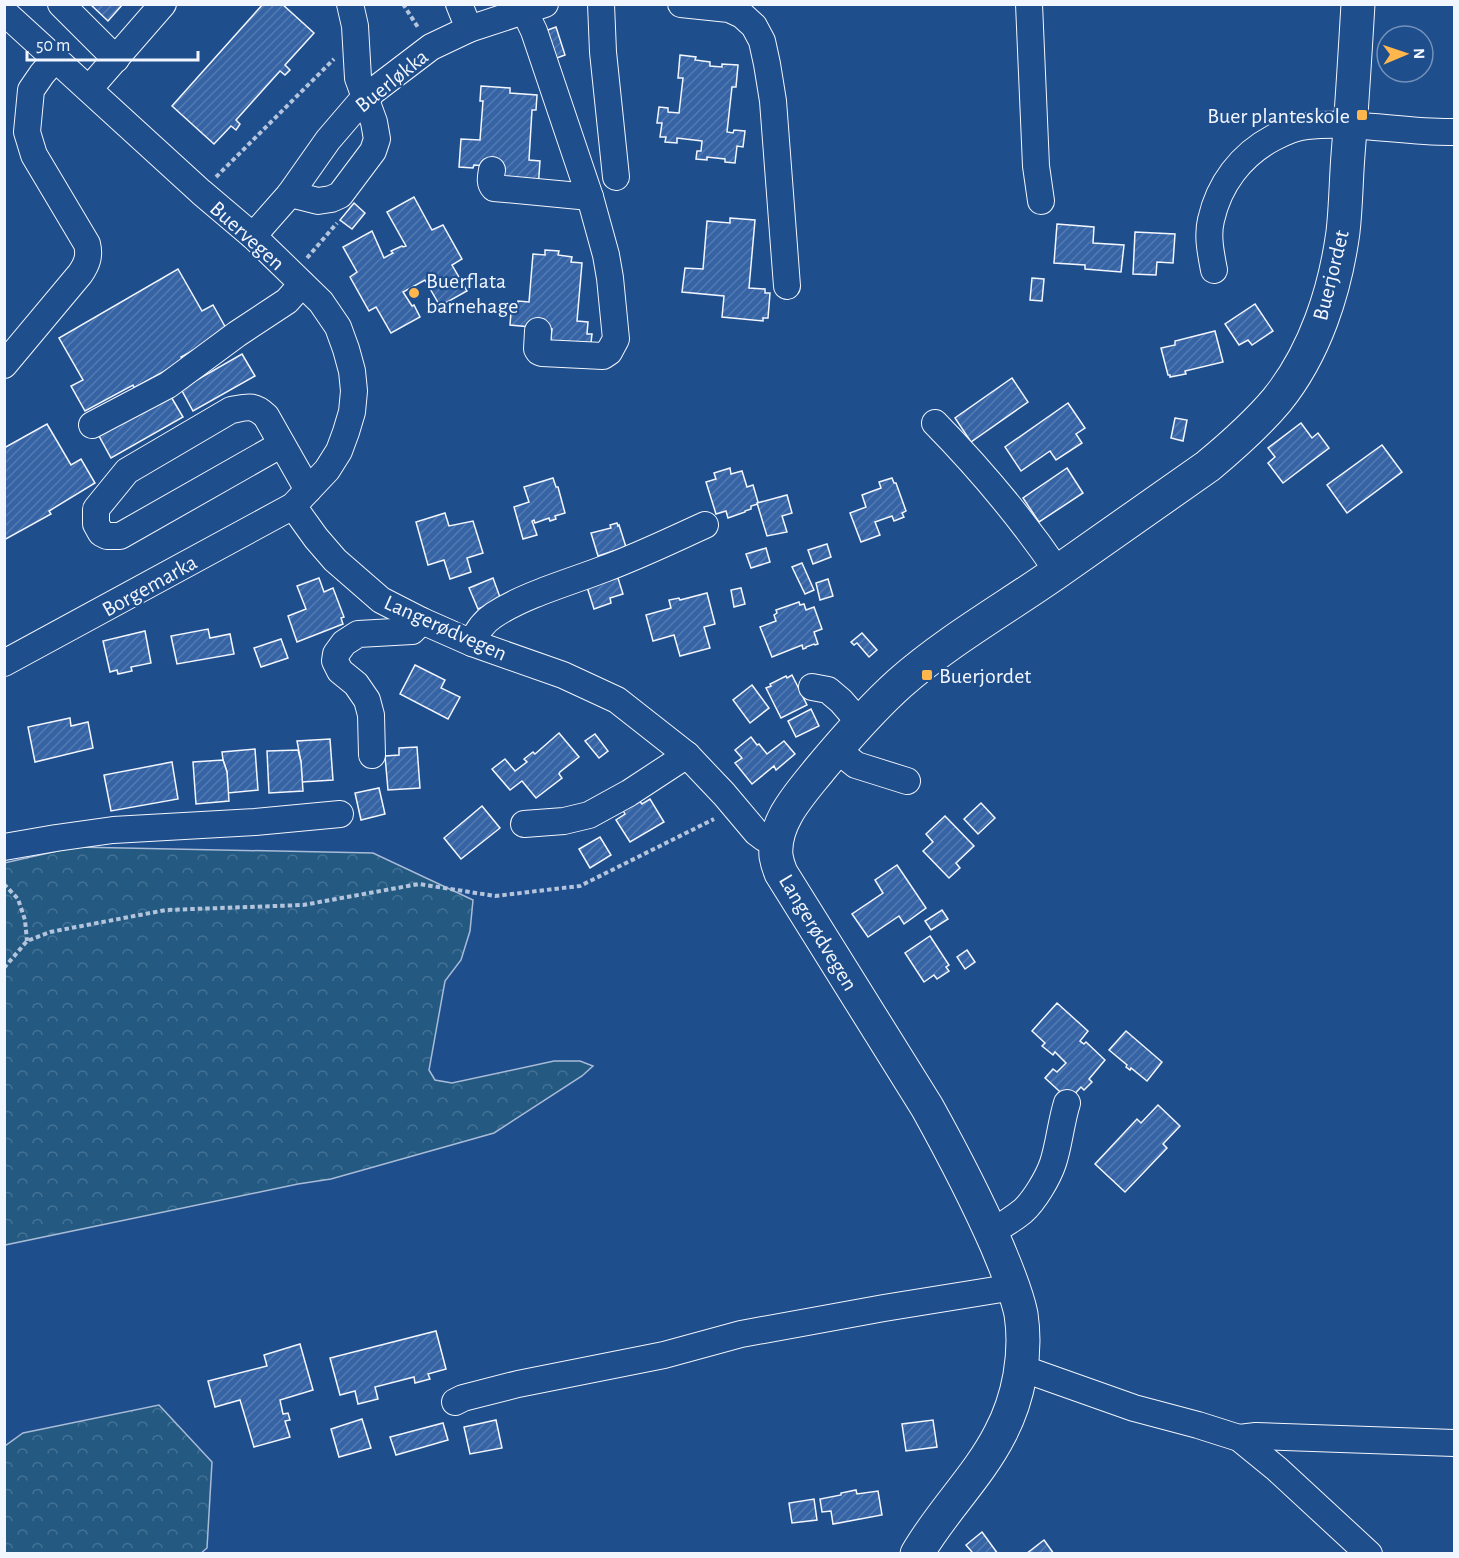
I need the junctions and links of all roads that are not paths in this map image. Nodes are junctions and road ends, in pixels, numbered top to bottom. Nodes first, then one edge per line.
1 (61, 4) edge
2 (163, 4) edge
3 (350, 4) edge
4 (459, 4) edge
5 (600, 4) edge
6 (681, 4) edge
7 (1029, 4) edge
8 (1358, 4) edge
9 (530, 7) edge
10 (729, 7) edge
11 (4, 12) edge
12 (469, 29) junction
13 (55, 59) junction
14 (116, 59) junction
15 (90, 89) junction
16 (364, 98) junction
17 (1350, 124) junction
18 (1455, 132) edge
19 (492, 170) dead end
20 (616, 177) dead end
21 (290, 194) junction
22 (590, 197) junction
23 (1041, 201) dead end
24 (253, 237) junction
25 (1214, 270) dead end
26 (302, 273) junction
27 (787, 286) dead end
28 (538, 331) dead end
29 (4, 365) edge
30 (935, 423) dead end
31 (92, 425) dead end
32 (282, 444) junction
33 (300, 498) junction
34 (705, 525) dead end
35 (1058, 572) junction
36 (422, 621) junction
37 (472, 643) junction
38 (4, 663) edge
39 (812, 687) dead end
40 (860, 723) junction
41 (836, 749) junction
42 (372, 755) dead end
43 (687, 755) junction
44 (907, 781) dead end
45 (340, 814) dead end
46 (524, 824) dead end
47 (776, 842) junction
48 (4, 847) edge
49 (1067, 1103) dead end
50 (991, 1232) junction
51 (1014, 1287) junction
52 (1021, 1368) junction
53 (455, 1402) dead end
54 (1239, 1438) junction
55 (1455, 1443) edge
56 (916, 1554) edge
57 (1369, 1554) edge

1 - 14 street
2 - 14 street
3 - 16 street
4 - 12 street
5 - 20 street
6 - 10 street
7 - 23 street
8 - 17 main road, Buerjordet
9 - 12 street, Buerløkka
9 - 22 street
10 - 27 street
11 - 13 street, Buervegen
12 - 16 street, Buerløkka
13 - 15 street, Buervegen
13 - 29 street
14 - 15 street
15 - 24 street, Buervegen
16 - 21 street, Buerløkka
16 - 21 street
17 - 18 street
17 - 25 street
17 - 35 main road, Buerjordet
19 - 22 street
21 - 24 street, Buerløkka
22 - 28 street
24 - 26 street, Buervegen
26 - 31 street
26 - 33 street, Buervegen
30 - 35 street
32 - 32 street, Langerødvegen
32 - 33 street, Langerødvegen
33 - 36 street, Langerødvegen
33 - 38 street, Borgemarka
34 - 37 street
35 - 40 main road, Buerjordet
36 - 37 street, Langerødvegen
36 - 42 street
37 - 43 street, Langerødvegen
39 - 40 street
40 - 41 main road, Buerjordet
41 - 44 street
41 - 47 main road, Buerjordet
43 - 46 street
43 - 47 street, Langerødvegen
45 - 48 street
47 - 50 main road, Langerødvegen
49 - 50 street
50 - 51 main road, Langerødvegen
51 - 52 main road, Langerødvegen
51 - 53 street
52 - 54 street
52 - 56 main road, Langerødvegen
54 - 55 street
54 - 57 street

